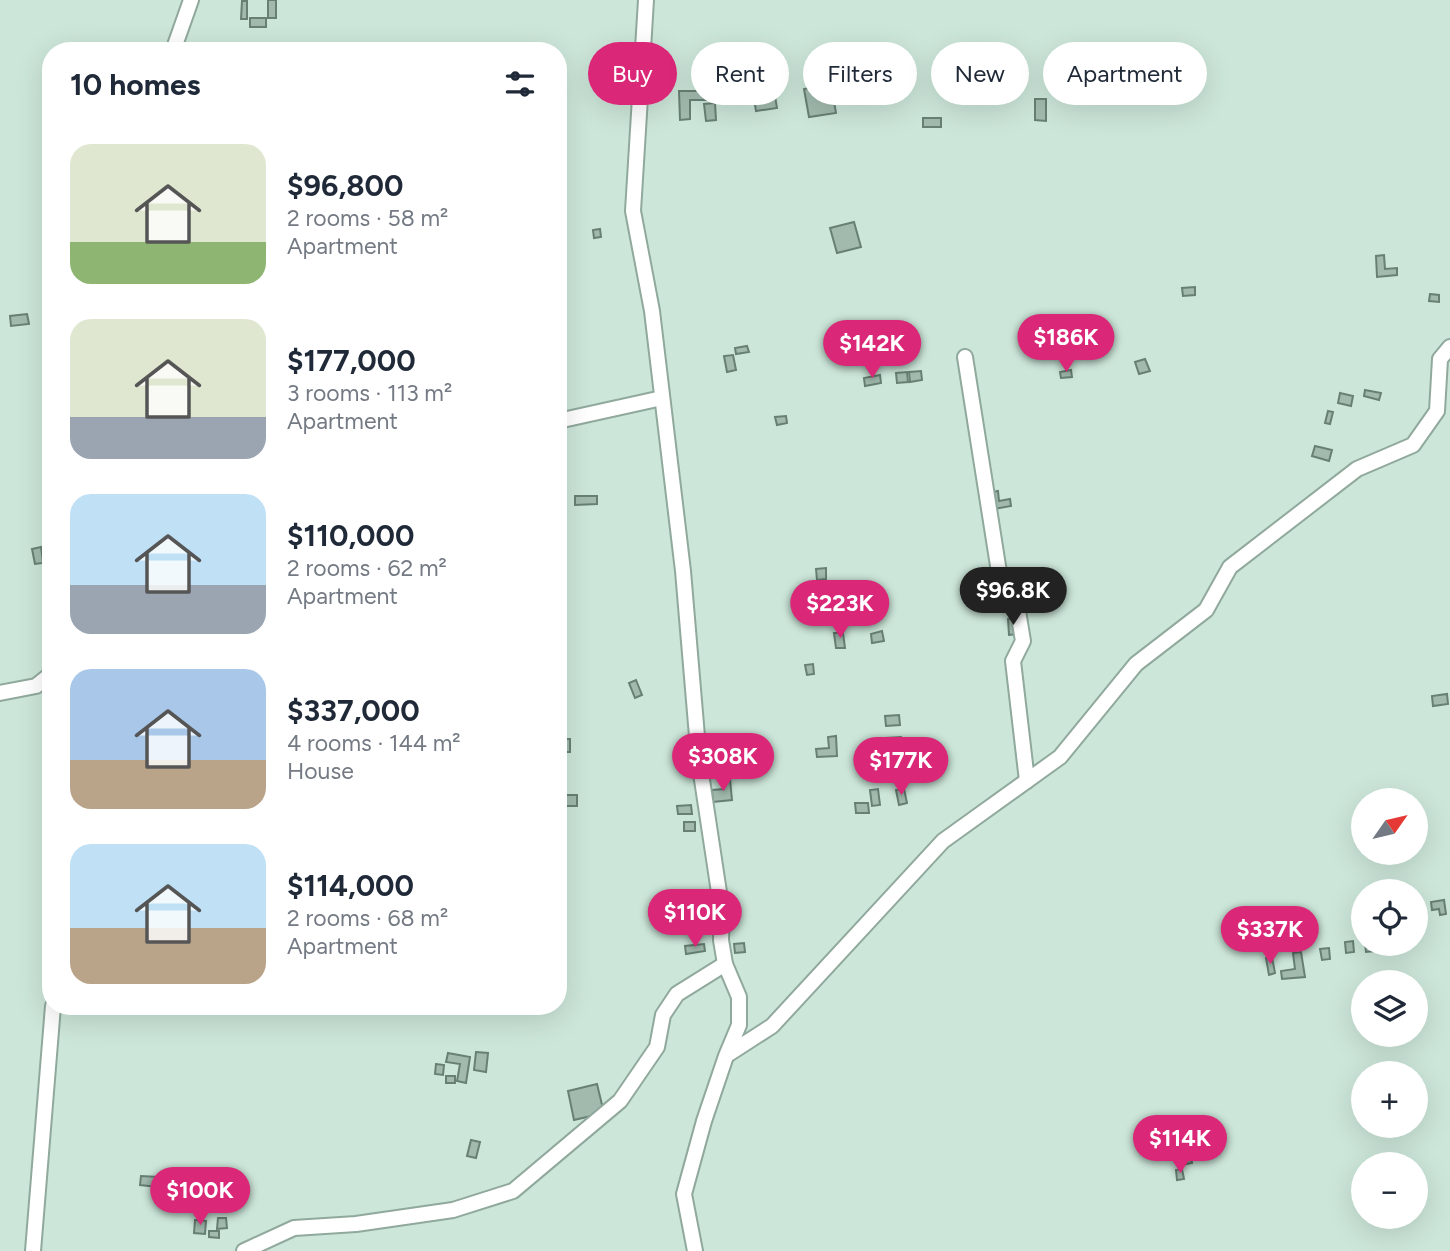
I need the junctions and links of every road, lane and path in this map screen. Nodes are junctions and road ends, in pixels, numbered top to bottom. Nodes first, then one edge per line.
1 (191, 0) edge
2 (646, 0) edge
3 (176, 42) edge
4 (1450, 347) edge
5 (965, 357) dead end
6 (662, 398) junction
7 (567, 419) edge
8 (42, 681) edge
9 (0, 693) edge
10 (1027, 780) junction
11 (725, 964) junction
12 (52, 1015) edge
13 (726, 1056) junction
14 (33, 1251) edge
15 (244, 1251) edge
16 (695, 1251) edge

1 - 3 street
2 - 6 street
4 - 10 street
5 - 10 street
6 - 7 street
6 - 11 street
8 - 9 street
10 - 13 street
11 - 13 street
11 - 15 street
12 - 14 street
13 - 16 street

